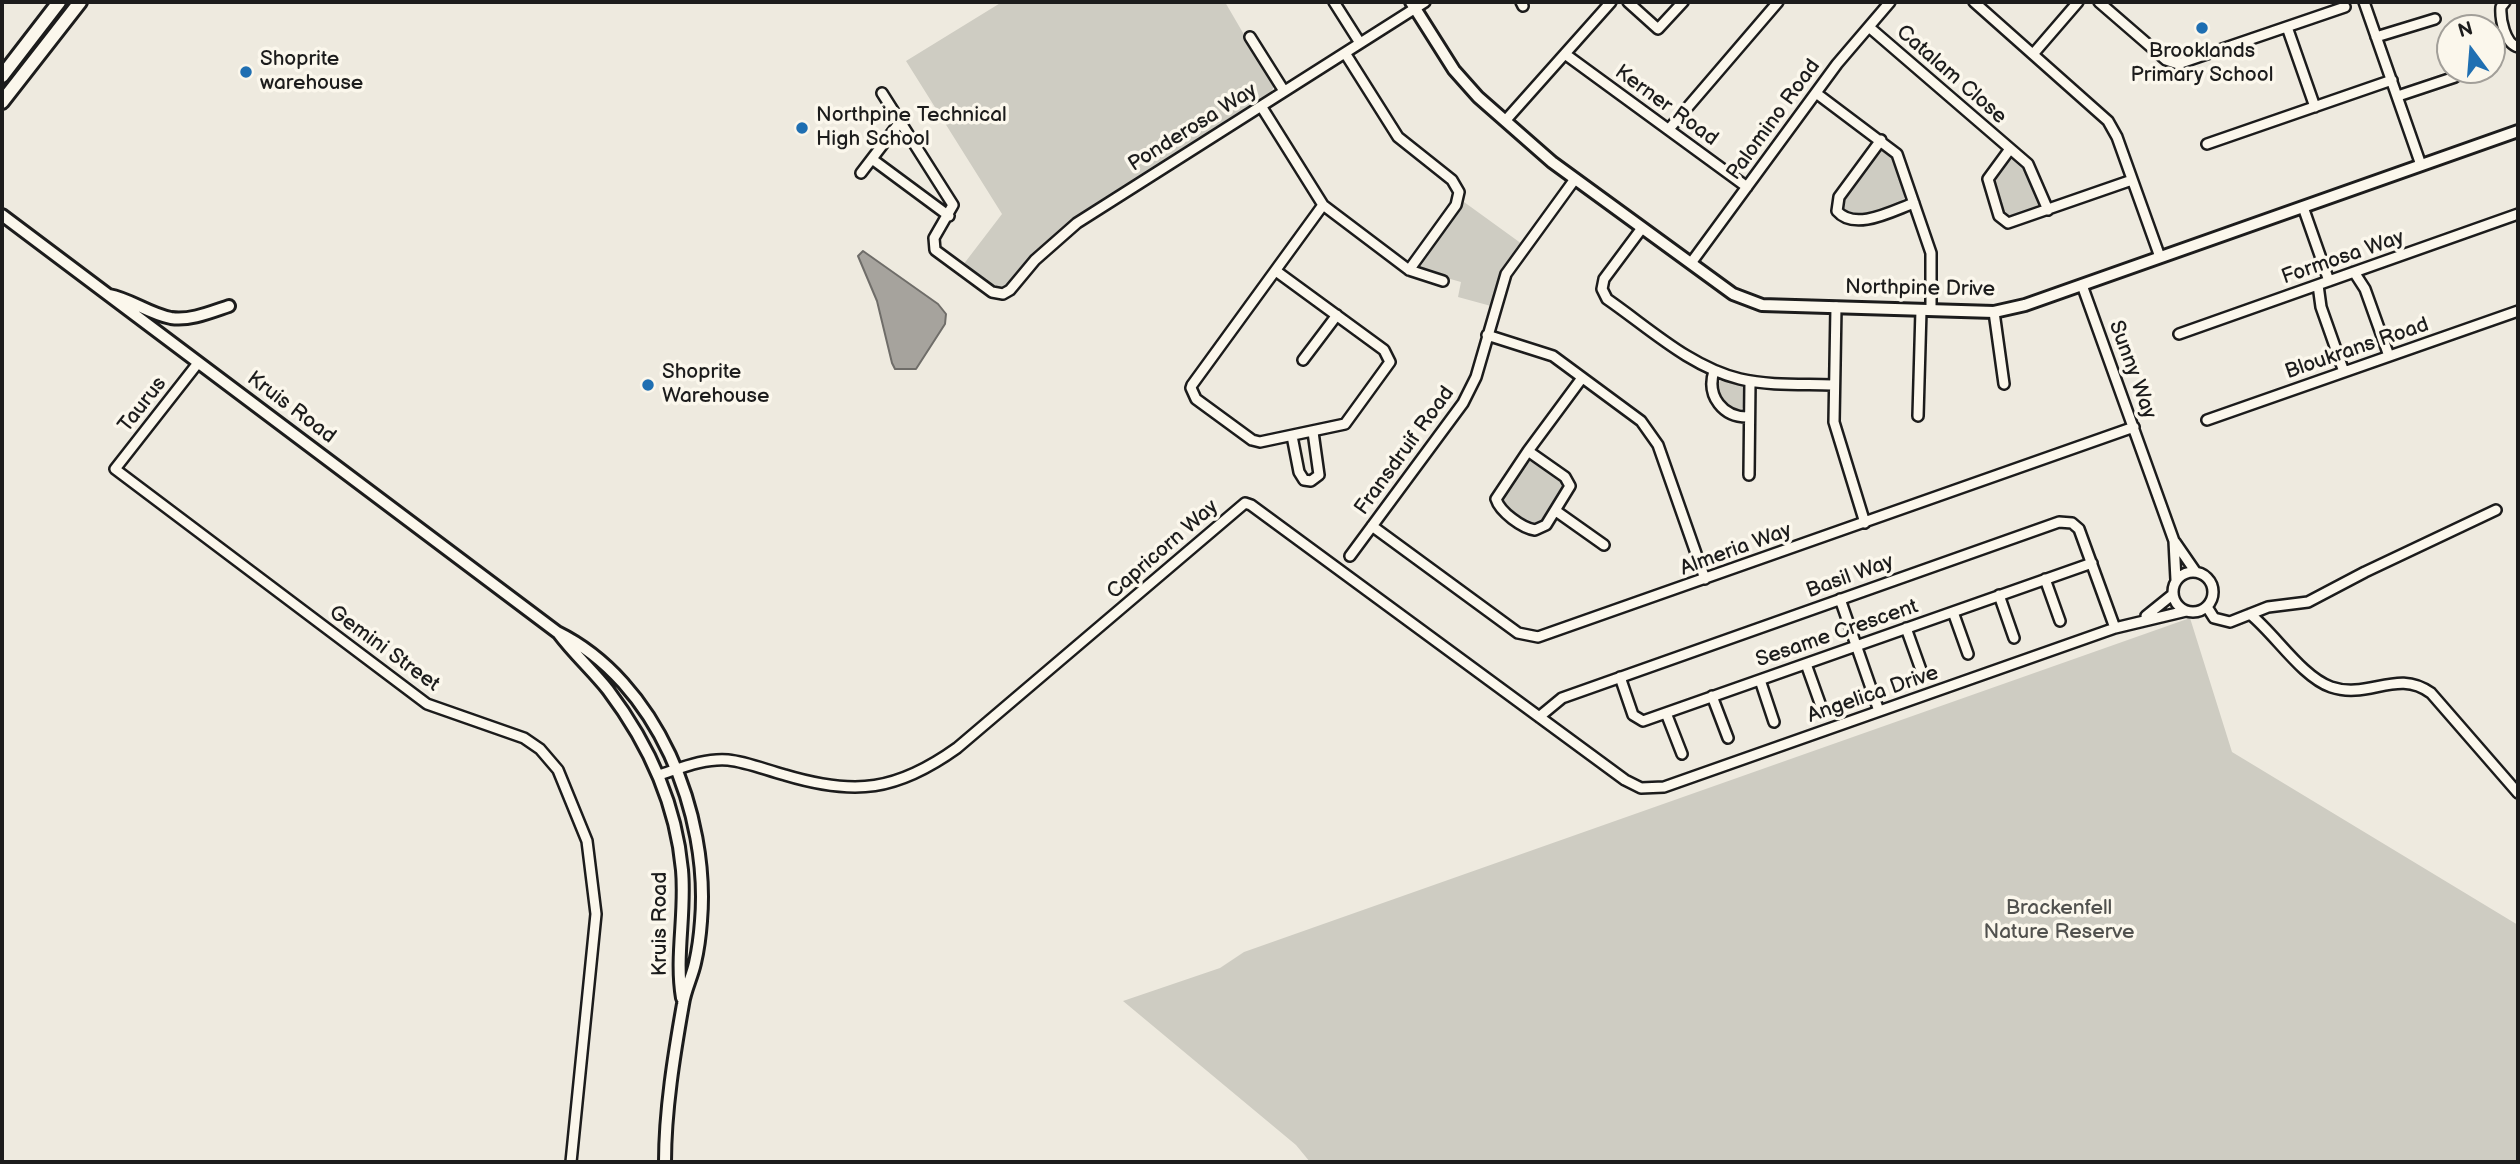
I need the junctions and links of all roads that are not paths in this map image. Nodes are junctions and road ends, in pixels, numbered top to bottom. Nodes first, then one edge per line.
1 (59, 2) edge
2 (80, 2) edge
3 (1334, 2) edge
4 (1425, 2) edge
5 (1611, 2) edge
6 (1628, 2) edge
7 (1668, 2) edge
8 (1778, 2) edge
9 (1890, 2) edge
10 (1974, 2) edge
11 (2078, 2) edge
12 (2099, 2) edge
13 (2364, 2) edge
14 (2505, 2) edge
15 (1413, 5) edge
16 (1679, 5) edge
17 (2345, 7) dead end
18 (2435, 19) dead end
19 (1869, 27) junction
20 (2287, 27) junction
21 (1250, 37) dead end
22 (2376, 37) junction
23 (1360, 43) junction
24 (2518, 47) edge
25 (1345, 53) junction
26 (2034, 53) junction
27 (1565, 54) junction
28 (2, 76) edge
29 (2392, 80) junction
30 (2436, 83) edge
31 (1284, 91) junction
32 (882, 93) dead end
33 (1816, 93) junction
34 (2398, 96) junction
35 (2, 102) edge
36 (1261, 106) junction
37 (2315, 107) junction
38 (1505, 121) junction
39 (900, 122) junction
40 (1669, 129) junction
41 (2518, 131) edge
42 (1881, 140) junction
43 (2207, 144) dead end
44 (2010, 149) junction
45 (872, 159) junction
46 (2421, 165) junction
47 (861, 173) dead end
48 (1575, 179) junction
49 (2132, 180) junction
50 (1747, 187) junction
51 (1914, 203) junction
52 (1324, 205) junction
53 (2303, 207) junction
54 (2048, 210) junction
55 (2518, 214) edge
56 (2, 215) edge
57 (949, 216) junction
58 (1642, 228) junction
59 (2160, 257) junction
60 (1691, 263) junction
61 (1409, 270) junction
62 (1276, 271) junction
63 (2354, 272) junction
64 (1443, 281) dead end
65 (2329, 281) junction
66 (2082, 285) junction
67 (2318, 285) junction
68 (107, 294) junction
69 (229, 306) dead end
70 (1836, 307) junction
71 (1926, 310) junction
72 (2518, 311) edge
73 (1994, 312) junction
74 (1337, 315) junction
75 (2179, 334) dead end
76 (1488, 335) junction
77 (2389, 356) junction
78 (1303, 360) dead end
79 (198, 363) junction
80 (1714, 371) junction
81 (2344, 372) junction
82 (1582, 378) junction
83 (1750, 381) junction
84 (2004, 384) dead end
85 (1832, 385) junction
86 (1918, 416) dead end
87 (1749, 417) junction
88 (2207, 421) dead end
89 (2134, 427) junction
90 (1313, 432) junction
91 (1292, 436) junction
92 (1528, 451) junction
93 (115, 470) joint
94 (1749, 475) dead end
95 (2496, 510) dead end
96 (1556, 511) junction
97 (1865, 523) junction
98 (1372, 526) junction
99 (2174, 541) junction
100 (1604, 545) dead end
101 (1350, 556) dead end
102 (2092, 563) junction
103 (2195, 571) junction
104 (1706, 579) junction
105 (2045, 579) junction
106 (2176, 580) junction
107 (2172, 594) junction
108 (1999, 595) junction
109 (1840, 599) junction
110 (2207, 607) junction
111 (2186, 611) junction
112 (1953, 612) junction
113 (2250, 614) junction
114 (2142, 619) junction
115 (2060, 621) dead end
116 (1906, 628) junction
117 (2115, 628) junction
118 (557, 632) junction
119 (2014, 638) dead end
120 (1856, 646) junction
121 (1968, 654) dead end
122 (1806, 664) junction
123 (1921, 670) dead end
124 (1620, 677) junction
125 (1760, 680) junction
126 (1712, 696) junction
127 (1821, 706) dead end
128 (1879, 711) junction
129 (1666, 713) junction
130 (1539, 717) junction
131 (1774, 722) dead end
132 (1728, 738) dead end
133 (1682, 754) dead end
134 (676, 769) junction
135 (659, 775) junction
136 (1641, 788) joint
137 (2518, 793) edge
138 (683, 1001) junction
139 (571, 1162) edge
140 (665, 1162) edge

1 - 28 main road
2 - 35 main road
3 - 23 street
4 - 15 street, Ponderosa Way
5 - 27 street
6 - 16 street
7 - 16 street
8 - 40 street
9 - 19 street, Palomino Road
10 - 26 street
11 - 26 street
12 - 20 street
13 - 22 street
14 - 24 street
15 - 23 street, Ponderosa Way
15 - 38 street, Northpine Drive
17 - 20 street
18 - 22 street
19 - 33 street, Palomino Road
19 - 44 street, Catalam Close
20 - 37 street
21 - 31 street
22 - 29 street
23 - 25 street, Ponderosa Way
25 - 31 street, Ponderosa Way
25 - 61 street
26 - 49 street
27 - 38 street
27 - 40 street, Kerner Road
29 - 34 street
29 - 37 street
30 - 34 street
31 - 36 street, Ponderosa Way
32 - 39 street
33 - 42 street
33 - 50 street, Palomino Road
34 - 46 street
36 - 52 street
36 - 57 street, Ponderosa Way
37 - 43 street
38 - 48 street, Northpine Drive
39 - 45 street
39 - 57 street
40 - 50 street, Kerner Road
41 - 46 street, Northpine Drive
42 - 51 street
42 - 51 street
44 - 54 street, Catalam Close
44 - 54 street, Catalam Close
45 - 47 street
45 - 57 street
46 - 53 street, Northpine Drive
48 - 58 street, Northpine Drive
48 - 76 street, Fransdruif Road
49 - 54 street, Catalam Close
49 - 59 street
50 - 60 street, Palomino Road
51 - 71 street
52 - 61 street
52 - 62 street
53 - 59 street, Northpine Drive
53 - 65 street
55 - 63 street, Formosa Way
56 - 68 street, Kruis Road
58 - 60 street, Northpine Drive
58 - 80 street
59 - 66 street, Northpine Drive
60 - 70 street, Northpine Drive
61 - 64 street
62 - 74 street
62 - 91 street
63 - 65 street, Formosa Way
63 - 77 street
65 - 67 street, Formosa Way
66 - 73 street, Northpine Drive
66 - 89 street, Sunny Way
67 - 75 street, Formosa Way
67 - 81 street
68 - 69 street
68 - 79 street, Kruis Road
70 - 71 street, Northpine Drive
70 - 85 street
71 - 73 street, Northpine Drive
71 - 86 street
72 - 77 street, Bloukrans Road
73 - 84 street
74 - 78 street
74 - 90 street
76 - 82 street
76 - 98 street, Fransdruif Road
77 - 81 street, Bloukrans Road
79 - 93 street, Taurus
79 - 118 street, Kruis Road
80 - 83 street
80 - 87 street
81 - 88 street, Bloukrans Road
82 - 92 street
82 - 104 street
83 - 85 street
83 - 87 street
85 - 97 street
87 - 94 street
89 - 97 street, Almeria Way
89 - 99 street, Sunny Way
90 - 91 street
90 - 91 street
92 - 96 street
92 - 96 street
93 - 139 street, Gemini Street
95 - 113 street
96 - 100 street
97 - 104 street, Almeria Way
98 - 101 street, Fransdruif Road
98 - 104 street, Almeria Way
99 - 103 street
99 - 106 street
102 - 105 street, Sesame Crescent
102 - 109 street, Basil Way
102 - 117 street, Basil Way
103 - 106 street
103 - 110 street
105 - 108 street, Sesame Crescent
105 - 115 street
106 - 107 street
107 - 111 street
107 - 114 street
108 - 112 street, Sesame Crescent
108 - 119 street
109 - 120 street
109 - 124 street, Basil Way
110 - 111 street
110 - 113 street
111 - 114 street
112 - 116 street, Sesame Crescent
112 - 121 street
113 - 137 street
114 - 117 street, Angelica Drive
116 - 120 street, Sesame Crescent
116 - 123 street
117 - 128 street, Angelica Drive
118 - 134 street, Kruis Road
118 - 135 street, Kruis Road
120 - 122 street, Sesame Crescent
120 - 128 street
122 - 125 street, Sesame Crescent
122 - 127 street
124 - 129 street, Sesame Crescent
124 - 130 street, Basil Way
125 - 126 street, Sesame Crescent
125 - 131 street
126 - 129 street, Sesame Crescent
126 - 132 street
128 - 136 street, Angelica Drive
129 - 133 street
130 - 134 street, Capricorn Way
130 - 136 street, Capricorn Way
134 - 135 street
134 - 138 street, Kruis Road
135 - 138 street, Kruis Road
138 - 140 street, Kruis Road

